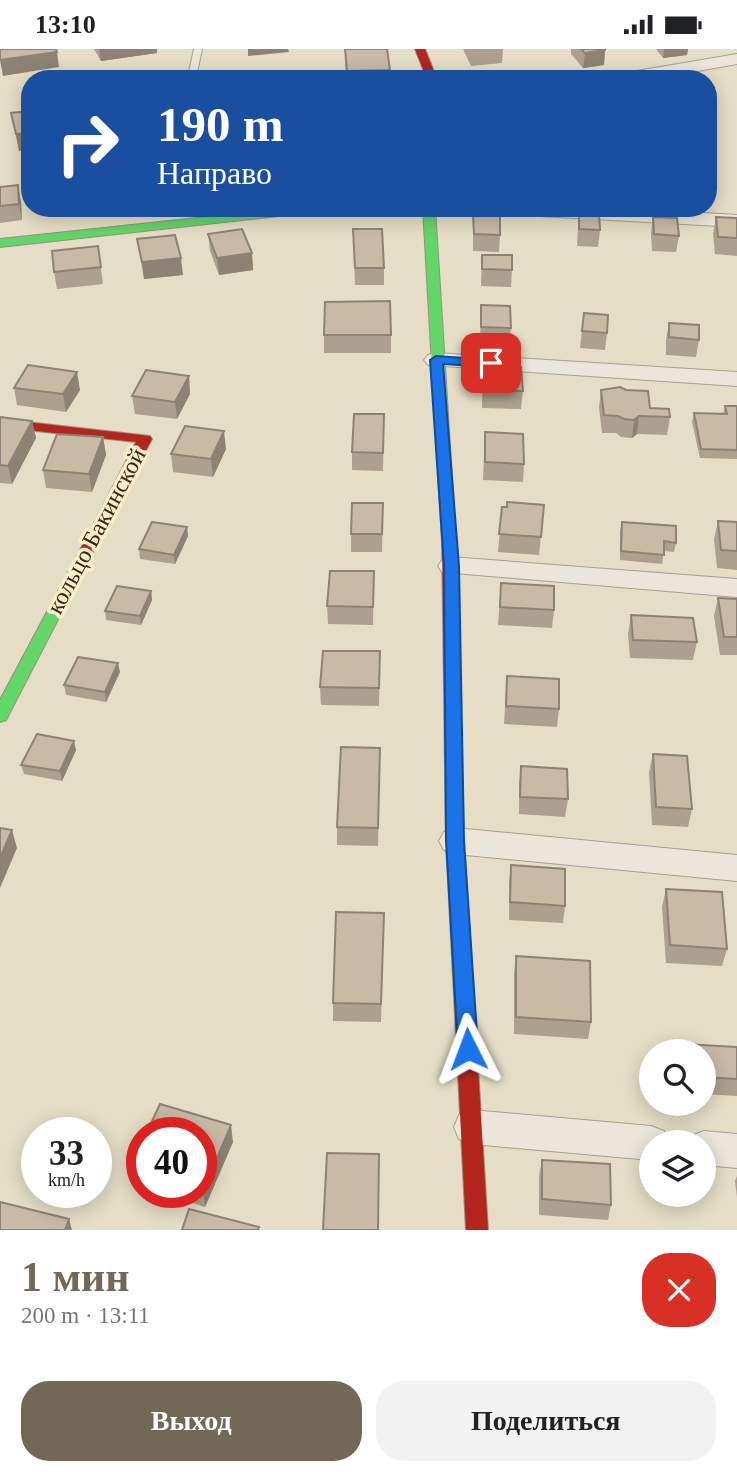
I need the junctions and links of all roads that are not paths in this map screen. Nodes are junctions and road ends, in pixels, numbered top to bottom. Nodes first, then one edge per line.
1 (198, 49) edge
2 (419, 49) edge
3 (737, 59) edge
4 (194, 70) edge
5 (428, 70) edge
6 (685, 70) edge
7 (241, 217) edge
8 (429, 217) edge
9 (666, 217) edge
10 (737, 221) edge
11 (0, 243) edge
12 (436, 360) junction
13 (737, 379) edge
14 (0, 423) edge
15 (451, 566) junction
16 (737, 588) edge
17 (0, 716) edge
18 (455, 841) junction
19 (737, 868) edge
20 (472, 1127) junction
21 (639, 1142) edge
22 (716, 1149) edge
23 (737, 1151) edge
24 (477, 1230) edge

1 - 4 lane
2 - 5 street
3 - 6 street
7 - 11 street
8 - 12 street
9 - 10 street
12 - 13 street
12 - 15 street
14 - 17 street, кольцо Бакинской
15 - 16 street
15 - 18 street
18 - 19 street
18 - 20 street
20 - 21 street
20 - 24 street
22 - 23 street

